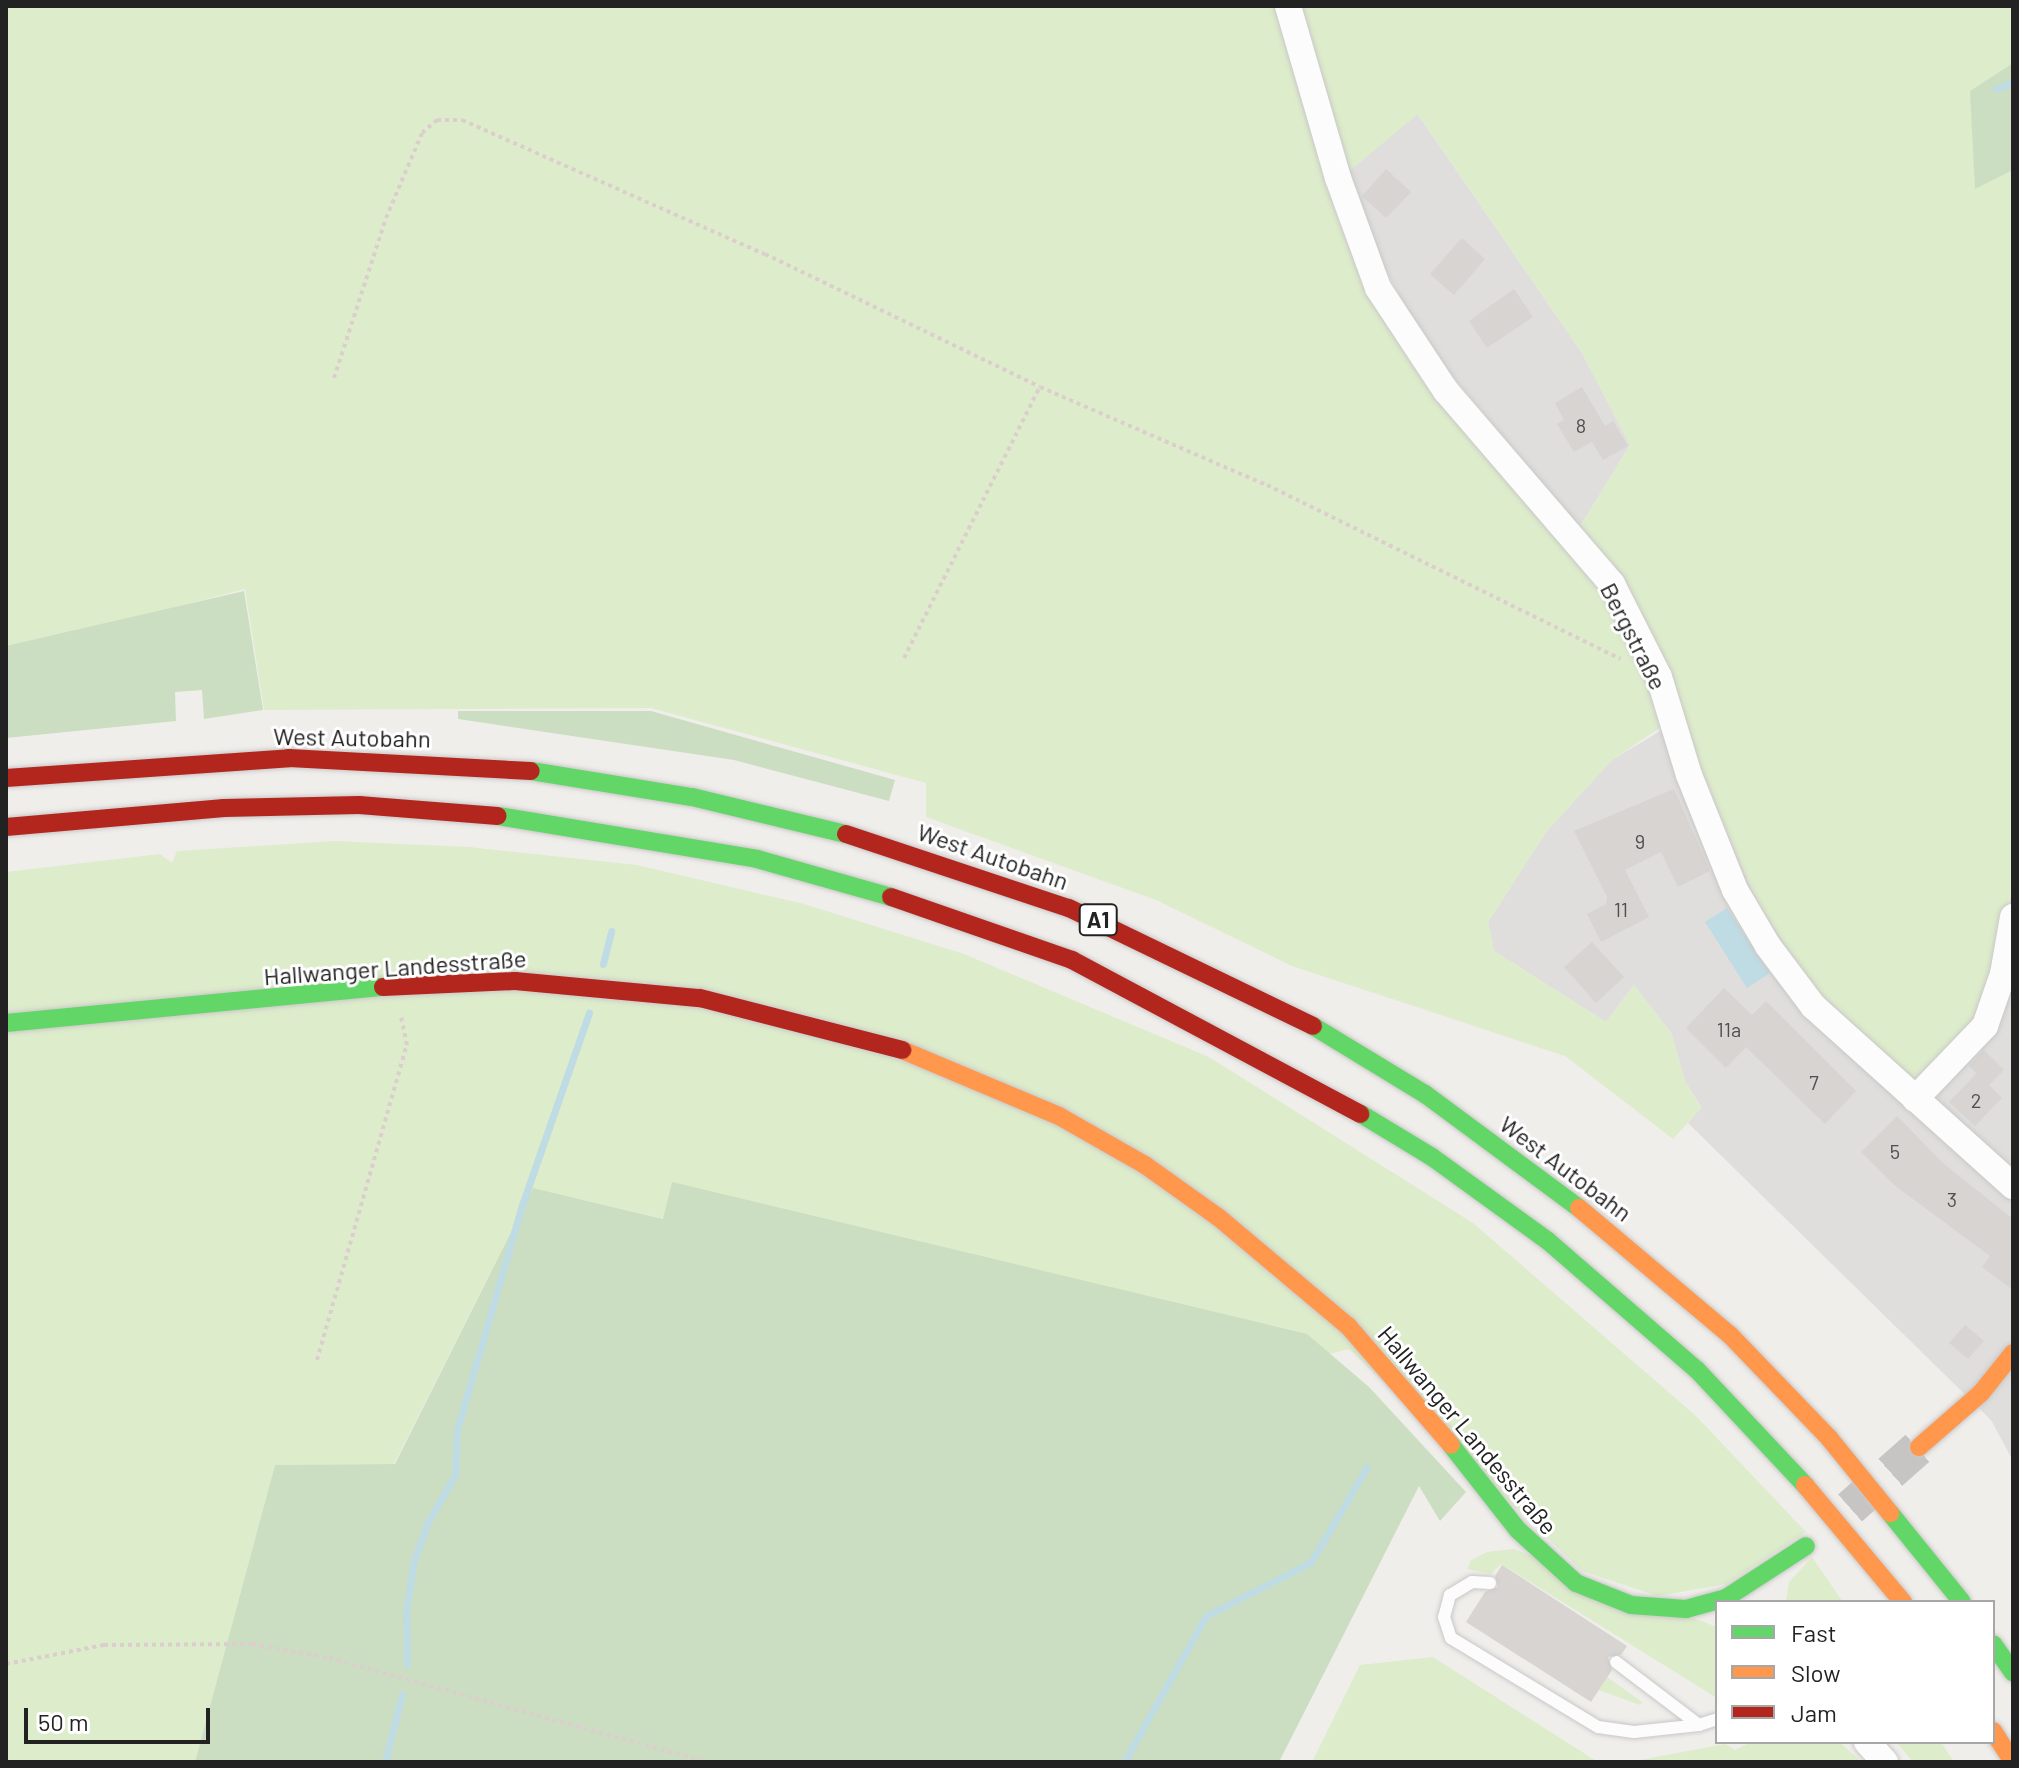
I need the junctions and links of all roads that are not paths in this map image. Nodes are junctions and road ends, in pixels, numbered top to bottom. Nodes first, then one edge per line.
1 (1288, 6) edge
2 (6, 778) edge
3 (6, 827) edge
4 (2013, 917) edge
5 (6, 1023) edge
6 (1915, 1099) junction
7 (2013, 1186) edge
8 (2013, 1353) edge
9 (1919, 1447) tunnel mouth
10 (1806, 1546) dead end
11 (1490, 1583) dead end
12 (1728, 1600) edge
13 (1901, 1600) edge
14 (1960, 1600) edge
15 (1715, 1603) edge
16 (1995, 1647) edge
17 (1616, 1662) dead end
18 (2013, 1673) edge
19 (1715, 1720) edge
20 (1699, 1725) junction
21 (1995, 1734) edge
22 (1869, 1744) edge
23 (1885, 1762) edge
24 (2013, 1762) edge

1 - 6 street, Bergstraße
2 - 14 main road, West Autobahn / A1
3 - 13 main road, A1
4 - 6 street
5 - 15 main road, Hallwanger Landesstraße
6 - 7 street, Bergstraße
8 - 9 main road
10 - 12 main road, Hallwanger Landesstraße
11 - 20 lane
16 - 18 main road
17 - 20 lane
19 - 20 lane
21 - 24 main road
22 - 23 street

